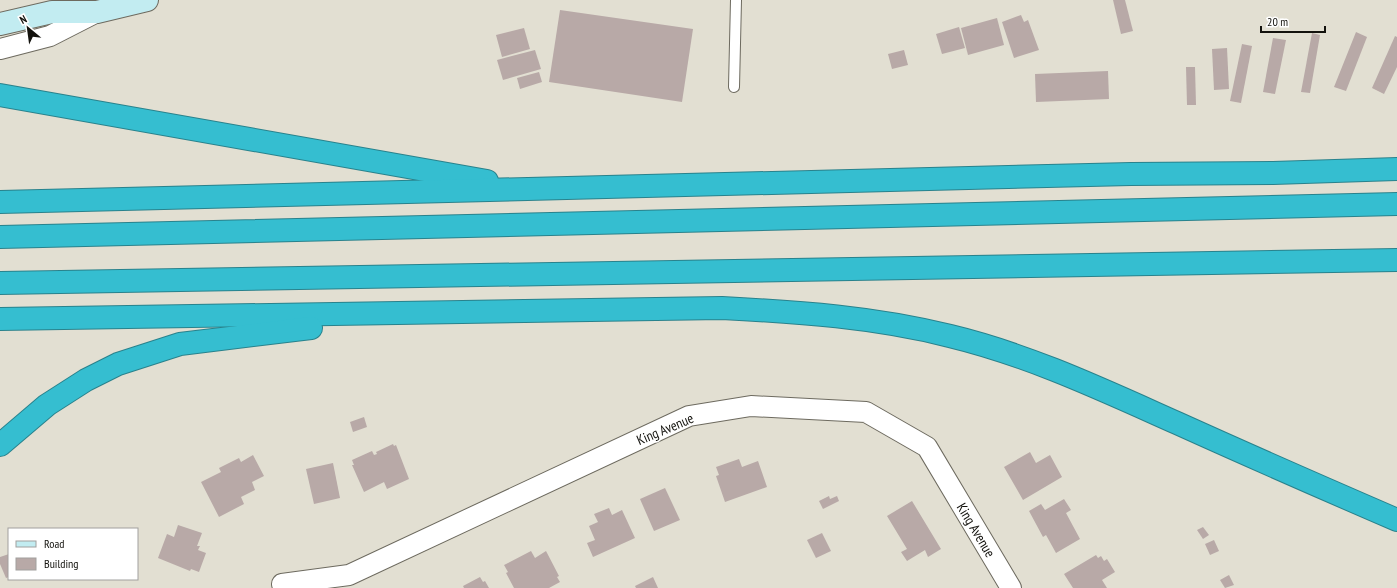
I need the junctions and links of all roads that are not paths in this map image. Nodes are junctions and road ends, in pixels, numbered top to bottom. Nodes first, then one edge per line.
1 (147, 0) edge
2 (736, 0) edge
3 (97, 12) junction
4 (0, 24) edge
5 (0, 49) edge
6 (734, 88) dead end
7 (0, 95) edge
8 (1397, 169) edge
9 (532, 189) junction
10 (0, 202) edge
11 (1397, 204) edge
12 (0, 237) edge
13 (1397, 260) edge
14 (0, 283) edge
15 (430, 314) junction
16 (0, 319) edge
17 (0, 445) edge
18 (1397, 520) edge
19 (282, 584) dead end
20 (1011, 588) edge

1 - 3 main road
2 - 6 lane
3 - 4 main road
3 - 5 street
7 - 9 highway
8 - 9 highway
9 - 10 highway
11 - 12 highway
13 - 14 highway
15 - 16 highway
15 - 17 highway
15 - 18 highway
19 - 20 street, King Avenue

